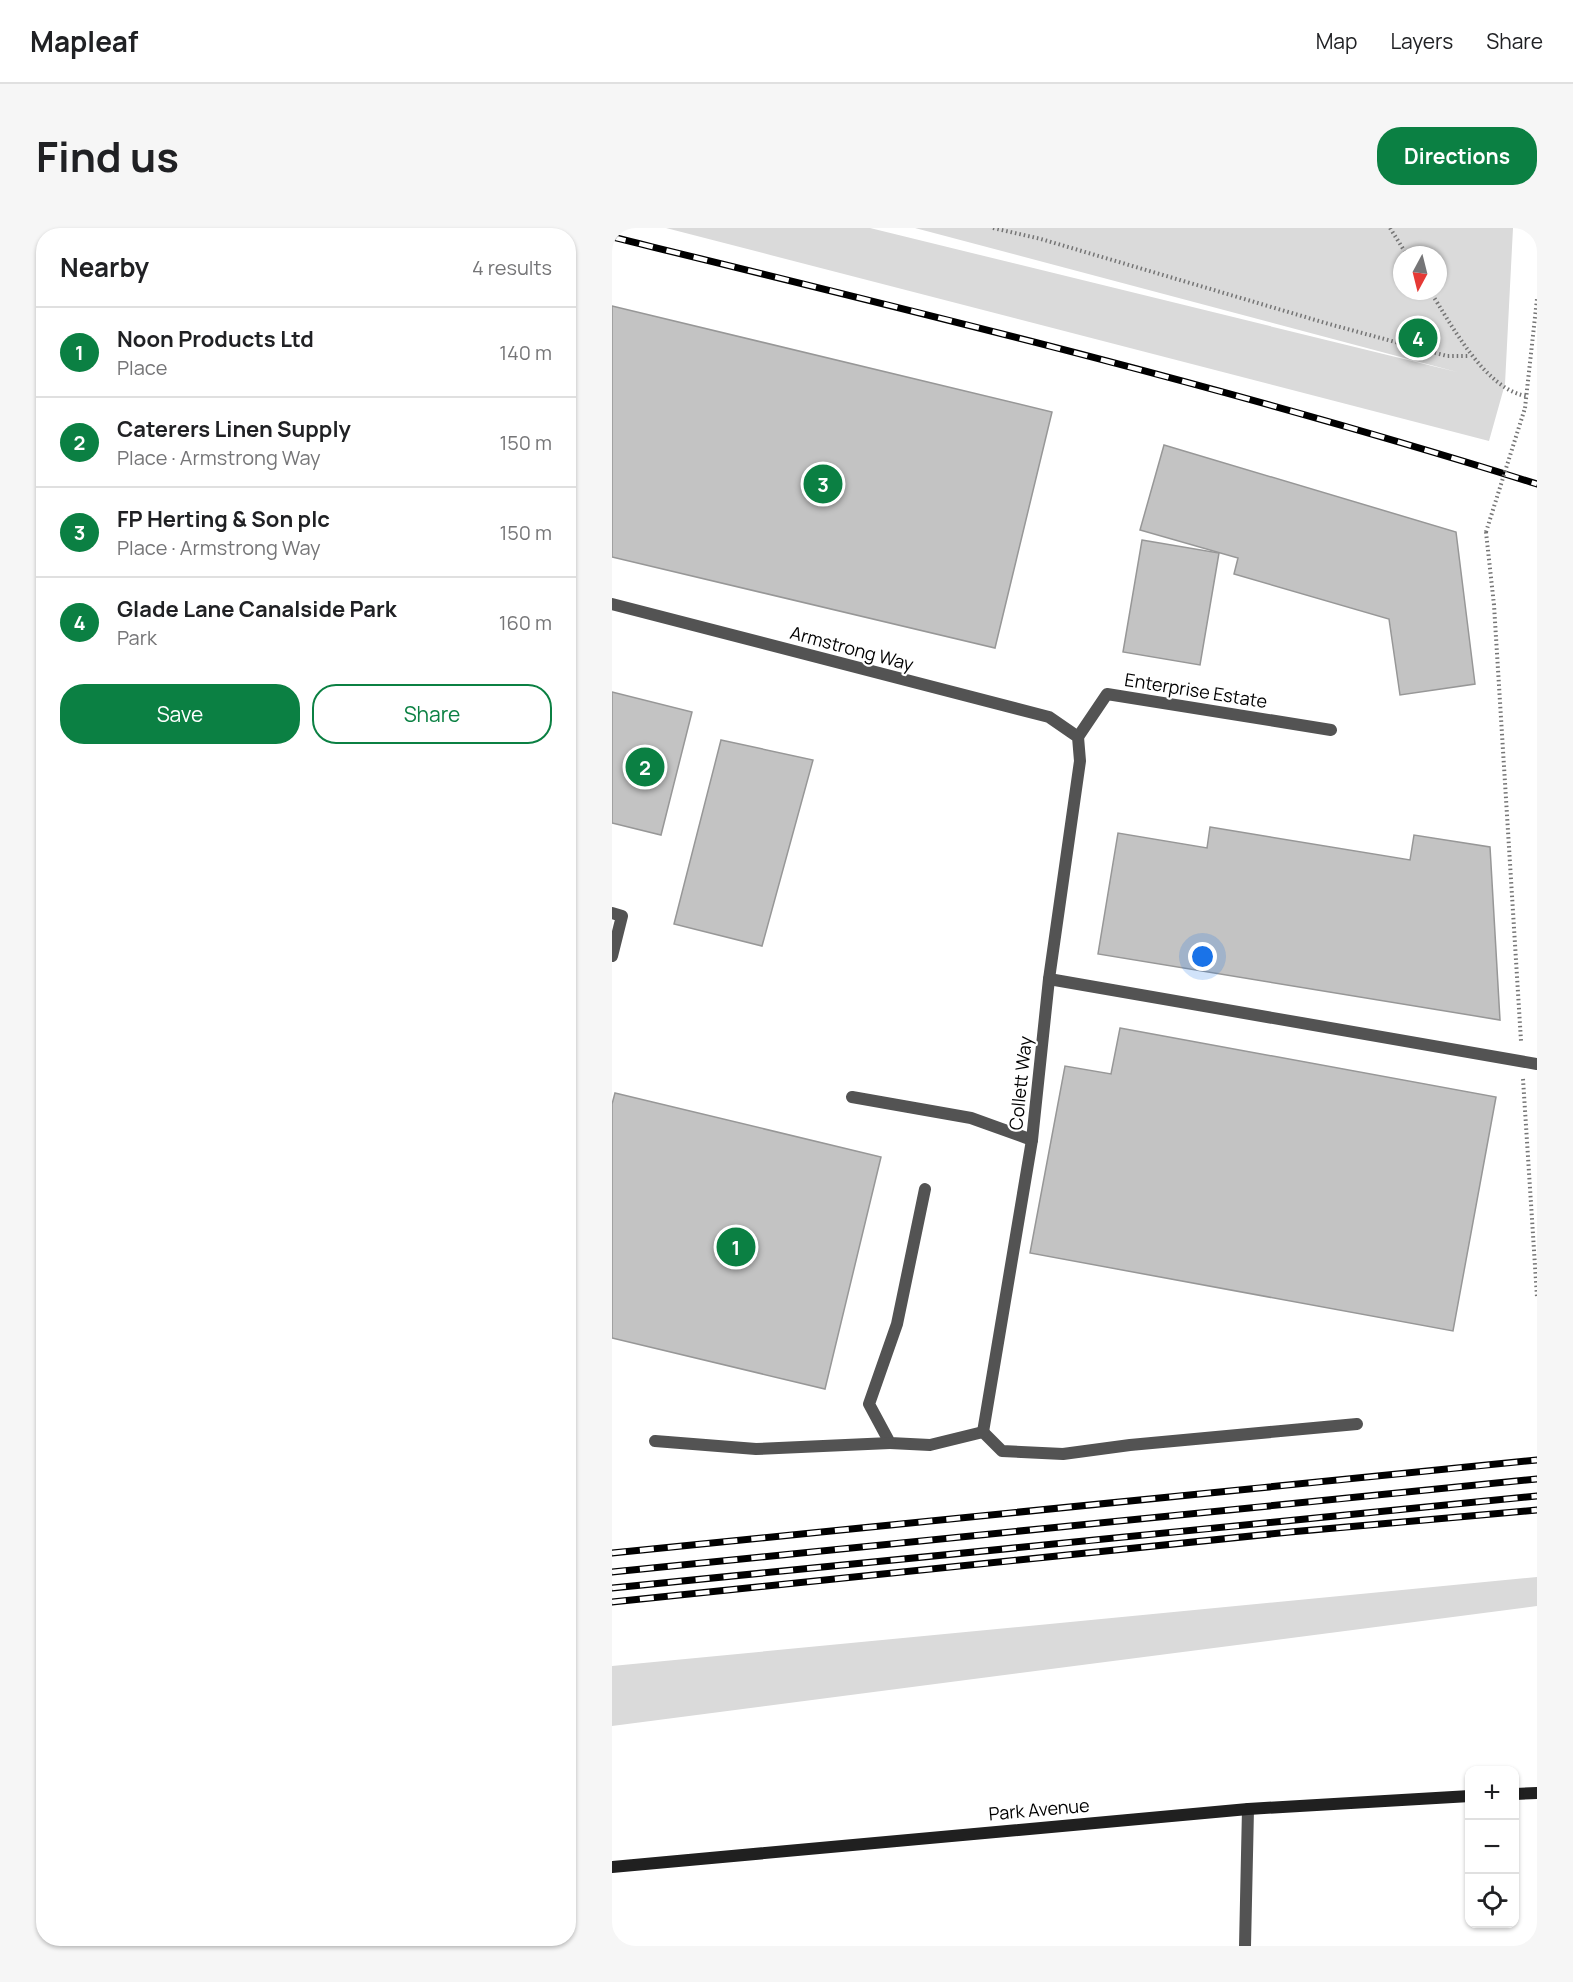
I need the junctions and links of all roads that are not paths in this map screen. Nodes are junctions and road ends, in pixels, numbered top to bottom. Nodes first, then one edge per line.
1 (612, 604) edge
2 (1331, 730) dead end
3 (1078, 737) junction
4 (612, 913) edge
5 (612, 956) edge
6 (1049, 979) junction
7 (1537, 1064) edge
8 (852, 1097) dead end
9 (1032, 1140) junction
10 (925, 1189) dead end
11 (1357, 1424) dead end
12 (983, 1432) junction
13 (655, 1441) dead end
14 (890, 1443) junction
15 (1537, 1793) edge
16 (1519, 1794) edge
17 (1465, 1796) edge
18 (1248, 1809) junction
19 (612, 1867) edge
20 (1245, 1946) edge

1 - 3 street, Armstrong Way
2 - 3 street, Enterprise Estate
3 - 6 street, Collett Way
4 - 5 street
6 - 7 street
6 - 9 street, Collett Way
8 - 9 street
9 - 12 street, Collett Way
10 - 14 street
11 - 12 street
12 - 14 street
13 - 14 street
15 - 16 street
17 - 18 street, Park Avenue
18 - 19 street, Park Avenue
18 - 20 street

